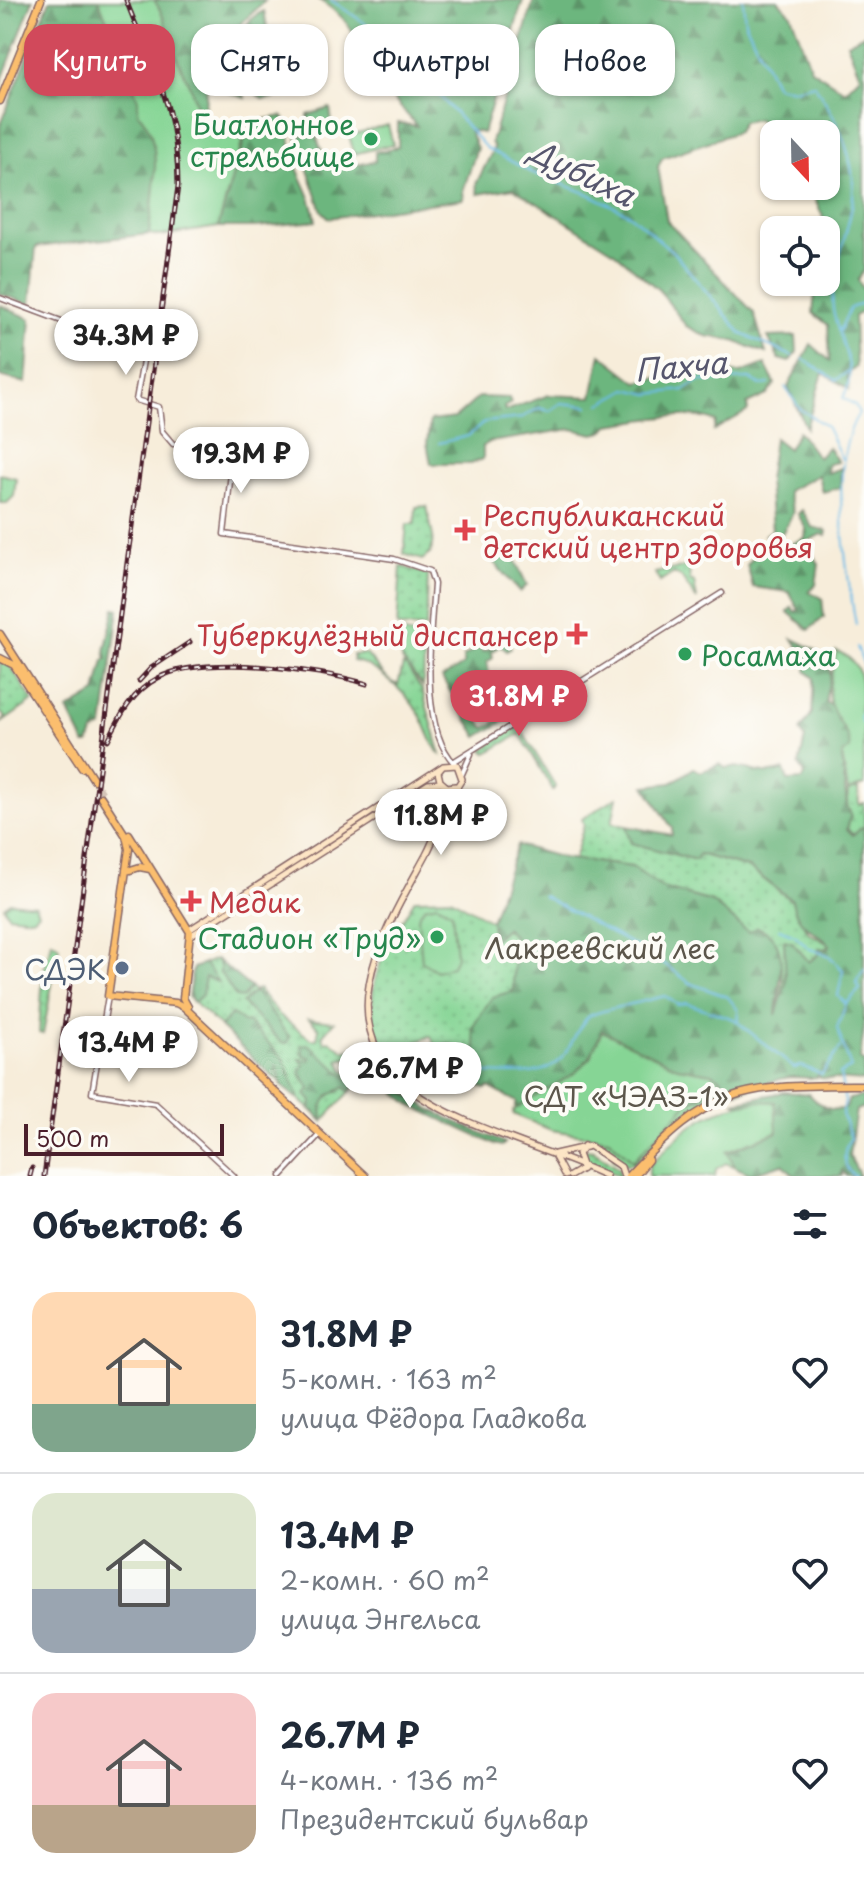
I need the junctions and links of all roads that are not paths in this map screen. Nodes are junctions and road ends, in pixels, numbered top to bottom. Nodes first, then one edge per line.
1 (41, 0) edge
2 (0, 101) edge
3 (0, 298) edge
4 (722, 593) dead end
5 (2, 635) edge
6 (0, 657) edge
7 (479, 747) junction
8 (444, 749) junction
9 (453, 763) junction
10 (441, 767) junction
11 (462, 774) junction
12 (442, 784) junction
13 (455, 786) junction
14 (391, 804) junction
15 (141, 854) junction
16 (129, 855) junction
17 (150, 869) junction
18 (127, 871) junction
19 (401, 897) junction
20 (189, 933) junction
21 (108, 996) junction
22 (183, 998) junction
23 (176, 1003) junction
24 (864, 1086) edge
25 (321, 1133) junction
26 (585, 1146) junction
27 (554, 1155) junction
28 (582, 1167) junction
29 (621, 1167) junction
30 (640, 1170) edge
31 (234, 1176) edge
32 (281, 1176) edge
33 (367, 1176) edge
34 (568, 1176) edge
35 (599, 1176) edge
36 (606, 1176) edge
37 (626, 1176) edge
38 (635, 1176) edge

1 - 2 main road
3 - 8 street
4 - 7 street
5 - 6 main road
5 - 6 main road
7 - 9 street
7 - 11 street
8 - 9 street
8 - 10 street
9 - 10 main road
9 - 11 main road
10 - 12 main road
10 - 14 main road
11 - 13 main road
12 - 13 main road
12 - 14 main road
12 - 19 main road
13 - 19 main road
14 - 20 main road
15 - 16 main road
15 - 16 main road
15 - 17 main road
16 - 18 main road
17 - 18 main road
17 - 20 main road
18 - 21 main road
19 - 27 main road
20 - 22 main road
21 - 23 main road
21 - 31 street
22 - 23 main road
22 - 25 main road
23 - 25 main road
24 - 30 main road
25 - 32 street
25 - 33 main road
26 - 27 main road
26 - 28 main road
26 - 29 main road
27 - 28 main road
27 - 34 main road
28 - 34 main road
28 - 35 main road
28 - 36 main road
29 - 30 main road
29 - 37 main road
30 - 37 main road
30 - 38 main road

